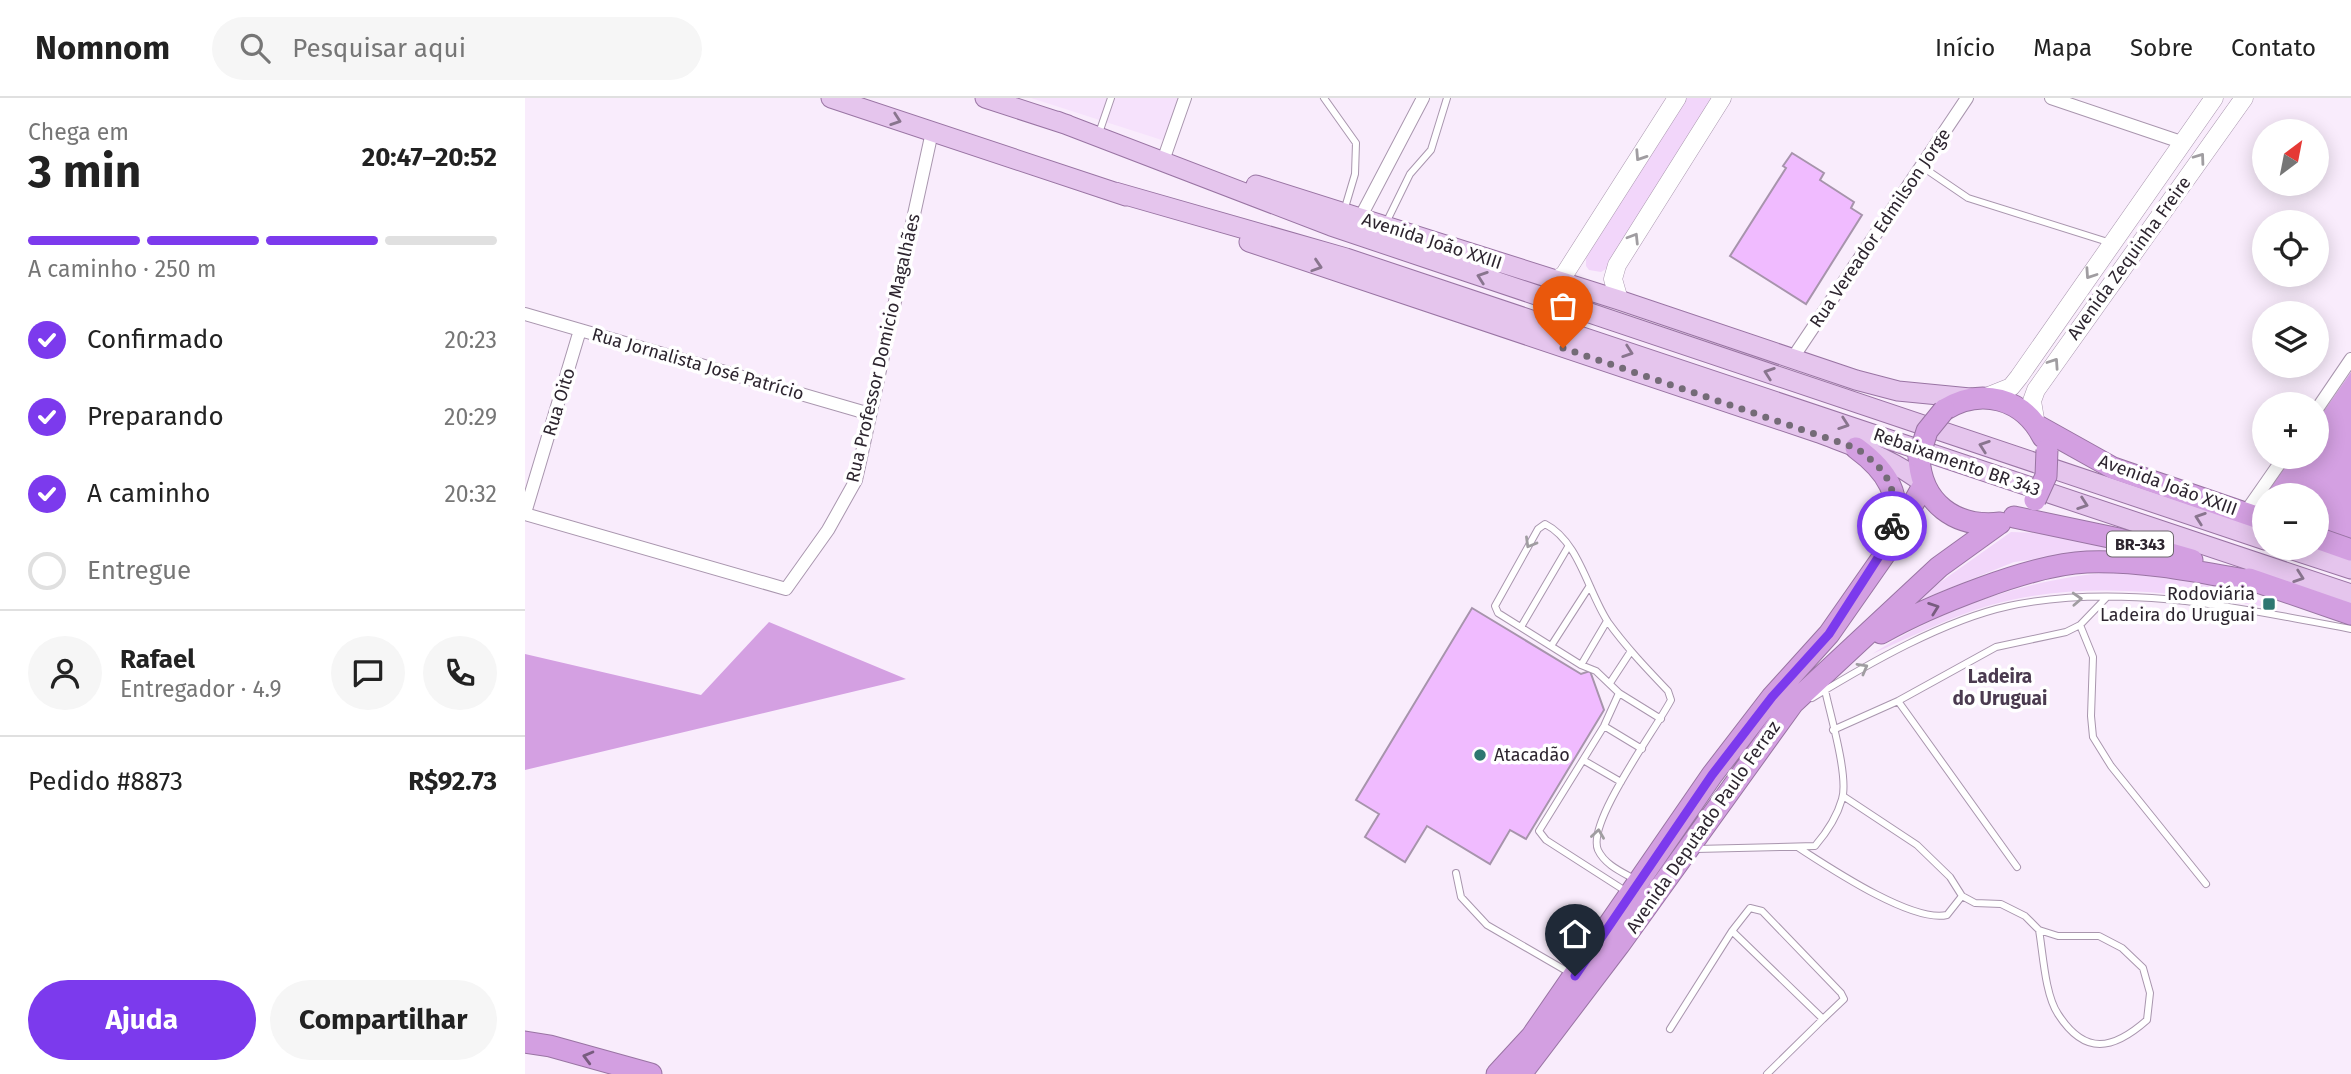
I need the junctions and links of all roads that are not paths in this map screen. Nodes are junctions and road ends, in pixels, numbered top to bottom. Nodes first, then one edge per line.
1 (831, 98) edge
2 (985, 98) edge
3 (1111, 98) edge
4 (1185, 98) edge
5 (1324, 98) edge
6 (1423, 98) edge
7 (1447, 98) edge
8 (1677, 98) edge
9 (1722, 98) edge
10 (1968, 98) edge
11 (2051, 98) edge
12 (2214, 98) edge
13 (2244, 98) edge
14 (1057, 121) junction
15 (932, 132) junction
16 (1098, 135) junction
17 (2184, 143) junction
18 (1165, 155) junction
19 (1921, 166) junction
20 (1115, 192) junction
21 (1352, 216) junction
22 (1385, 226) junction
23 (2115, 236) junction
24 (2134, 249) junction
25 (1556, 280) junction
26 (1547, 299) joint
27 (1619, 300) junction
28 (525, 314) edge
29 (580, 330) junction
30 (1792, 359) junction
31 (2351, 359) edge
32 (2329, 392) edge
33 (1978, 398) junction
34 (870, 414) junction
35 (2036, 425) junction
36 (1856, 448) junction
37 (1924, 484) junction
38 (525, 514) edge
39 (2252, 516) edge
40 (2007, 520) junction
41 (2252, 536) edge
42 (2329, 542) edge
43 (1568, 547) junction
44 (2351, 550) edge
45 (2324, 560) edge
46 (2351, 569) edge
47 (2261, 583) junction
48 (1589, 587) junction
49 (2351, 594) edge
50 (2107, 597) junction
51 (2351, 614) edge
52 (1607, 621) junction
53 (2080, 625) junction
54 (1521, 627) junction
55 (2351, 629) edge
56 (1829, 634) junction
57 (1551, 646) junction
58 (1851, 649) junction
59 (1631, 651) junction
60 (1581, 665) junction
61 (1610, 683) junction
62 (1825, 690) junction
63 (1619, 693) junction
64 (1898, 701) junction
65 (1783, 715) junction
66 (1661, 719) junction
67 (1604, 726) junction
68 (1833, 730) junction
69 (1643, 749) junction
70 (1583, 760) junction
71 (1622, 782) junction
72 (1843, 796) junction
73 (1797, 847) junction
74 (1687, 849) junction
75 (2017, 867) dead end
76 (1456, 873) dead end
77 (2206, 884) dead end
78 (1634, 888) junction
79 (1962, 896) junction
80 (2039, 930) junction
81 (1732, 931) junction
82 (1575, 976) junction
83 (1823, 1020) junction
84 (1670, 1029) dead end
85 (525, 1042) edge
86 (651, 1074) edge
87 (1497, 1074) edge
88 (1521, 1074) edge
89 (1767, 1074) edge

1 -> 15 main road
2 - 14 main road, Avenida João XXIII
3 - 16 lane
4 - 18 street
5 - 21 lane
6 - 21 street
7 - 22 lane
8 -> 25 main road
27 -> 9 main road
10 - 19 street, Rua Vereador Edmilson Jorge
11 - 17 street
12 - 17 main road, Avenida Zequinha Freire
24 -> 13 main road, Avenida Zequinha Freire
14 - 16 main road, Avenida João XXIII
26 -> 14 main road, Avenida João XXIII
15 - 20 main road
15 - 34 street, Rua Professor Domicio Magalhães
16 - 18 main road, Avenida João XXIII
17 - 23 main road, Avenida Zequinha Freire
18 - 21 main road, Avenida João XXIII
19 - 23 lane
19 - 30 street, Rua Vereador Edmilson Jorge
20 -> 36 main road
20 -> 49 main road, Rebaixamento BR 343
21 - 22 main road, Avenida João XXIII
22 - 25 main road, Avenida João XXIII
23 - 24 main road
23 -> 33 main road, Avenida Zequinha Freire
35 -> 24 main road, Avenida Zequinha Freire
25 - 27 main road, Avenida João XXIII
41 -> 26 main road, Rebaixamento BR 343
27 - 30 main road, Avenida João XXIII
28 - 29 street, Rua Jornalista José Patrício
29 - 34 street, Rua Jornalista José Patrício
29 - 38 street, Rua Oito
30 - 33 main road, Avenida João XXIII
31 - 32 street
33 - 35 highway
33 - 37 highway, BR-343, bridge
34 - 38 street, Rua Professor Domicio Magalhães
35 - 39 highway, Avenida João XXIII
35 - 40 highway, bridge
36 - 37 main road
36 - 56 highway
37 - 40 highway, BR-343
37 - 56 highway, Avenida Deputado Paulo Ferraz
40 - 47 highway, BR-343
40 - 58 highway, Avenida Deputado Paulo Ferraz
42 - 44 highway
43 - 48 lane
43 - 54 lane
43 -> 54 lane
45 - 46 main road
47 - 51 highway, BR-343
58 -> 47 highway
48 - 52 lane
48 - 57 lane
50 - 53 lane
50 - 55 lane, Avenida Deputado Paulo Ferraz
62 -> 50 lane, Avenida Deputado Paulo Ferraz
52 - 59 lane
52 - 60 lane
53 - 64 lane
53 - 77 lane
54 - 57 lane
56 - 78 highway, Avenida Deputado Paulo Ferraz
57 - 60 lane
58 - 65 highway, Avenida Deputado Paulo Ferraz
59 - 61 lane
59 - 66 lane
60 - 61 lane
61 - 63 lane
62 - 65 lane, Avenida Deputado Paulo Ferraz
62 - 68 lane
63 - 66 lane
63 - 67 lane
64 - 68 lane
64 - 75 lane
65 - 74 highway, Avenida Deputado Paulo Ferraz
66 - 69 lane
67 - 69 lane
67 - 70 lane
68 - 72 lane
69 - 71 lane
70 - 71 lane
70 - 78 lane
78 -> 71 lane
72 - 73 lane
72 - 79 lane
73 - 74 lane
73 - 79 lane
74 - 88 highway, Avenida Deputado Paulo Ferraz
76 - 82 lane
78 - 82 highway, Avenida Deputado Paulo Ferraz
79 - 80 lane
80 - 80 lane
81 - 83 lane
81 - 83 lane
81 - 84 lane
82 - 87 highway, Avenida Deputado Paulo Ferraz
83 - 89 lane
86 -> 85 highway

